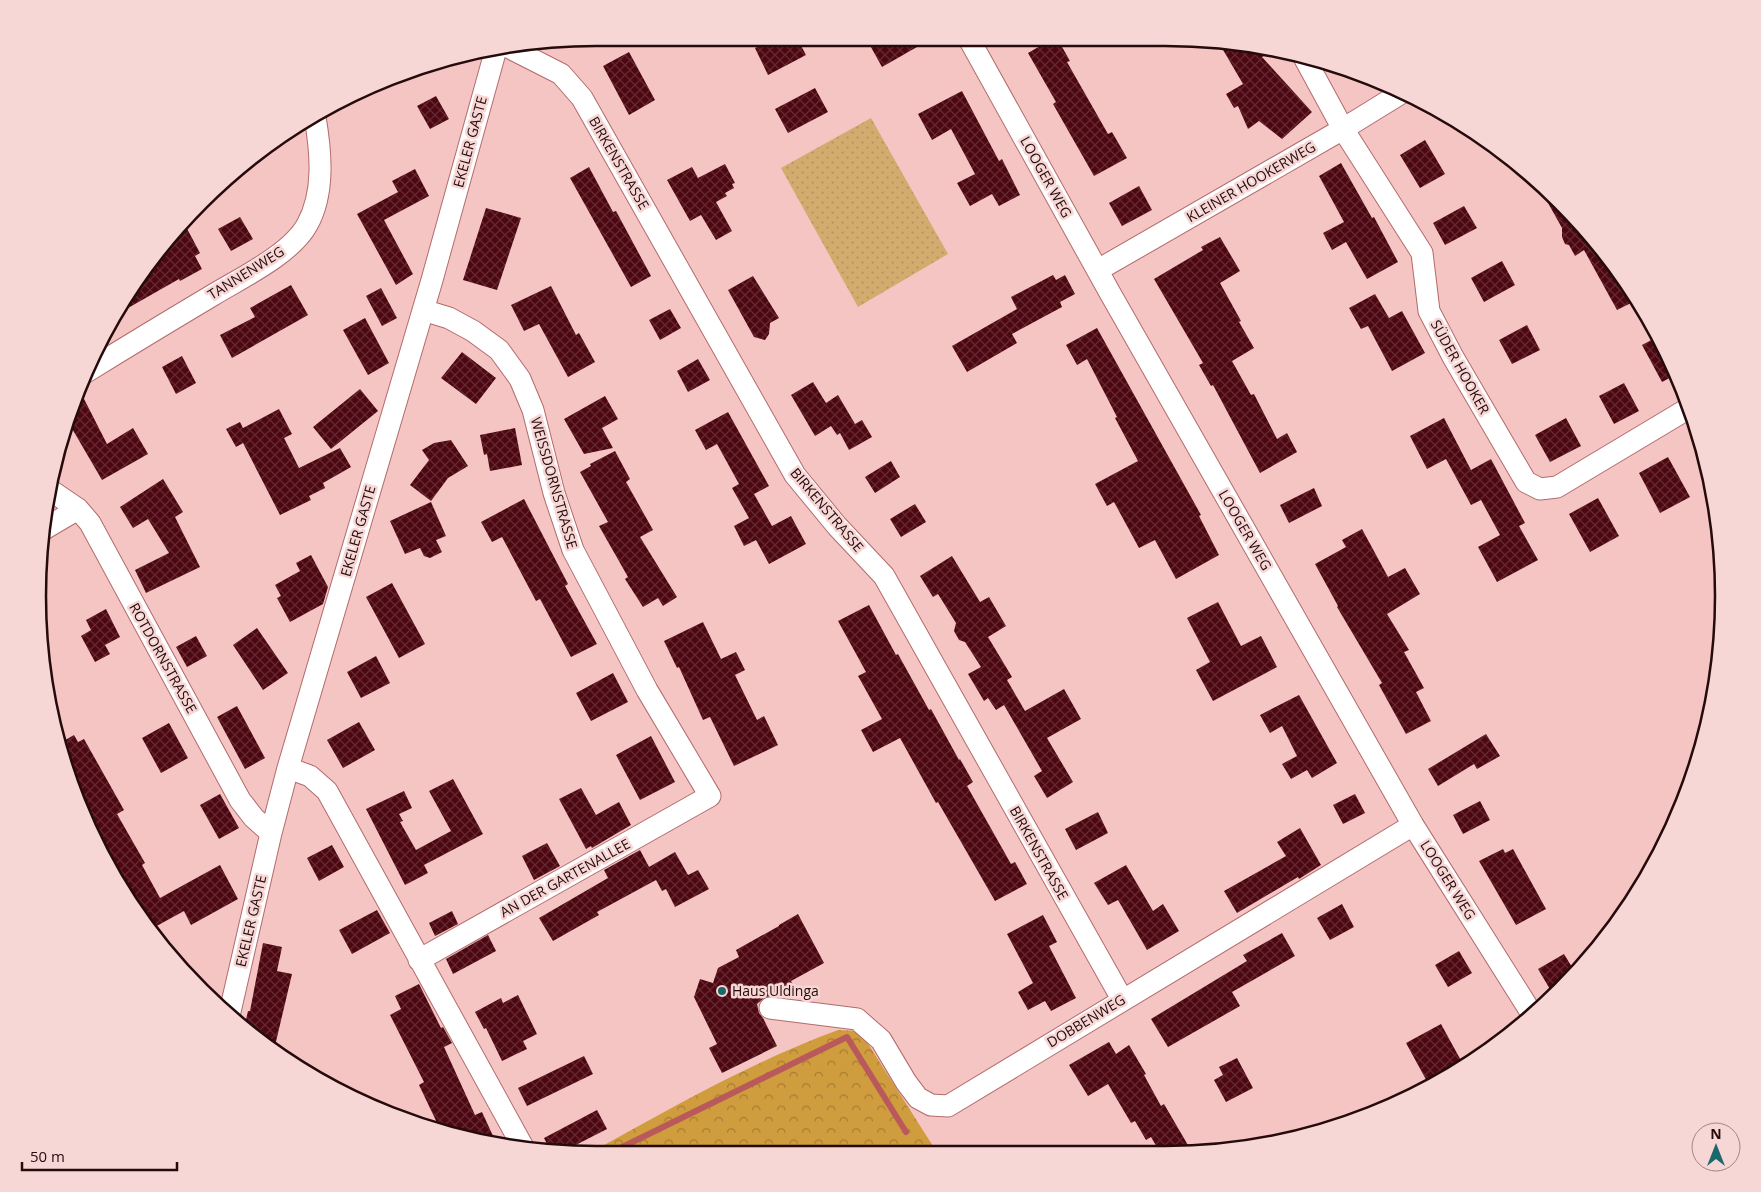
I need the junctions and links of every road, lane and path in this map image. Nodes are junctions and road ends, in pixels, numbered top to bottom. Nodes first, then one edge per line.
1 (973, 46) edge
2 (518, 52) edge
3 (494, 56) edge
4 (1308, 65) edge
5 (1395, 97) edge
6 (316, 123) edge
7 (1343, 129) junction
8 (1098, 270) junction
9 (423, 310) junction
10 (98, 365) edge
11 (1683, 412) edge
12 (56, 494) edge
13 (78, 509) junction
14 (51, 525) edge
15 (288, 768) junction
16 (710, 796) joint
17 (1413, 825) junction
18 (271, 833) junction
19 (419, 960) junction
20 (1122, 1000) junction
21 (231, 1006) edge
22 (770, 1008) dead end
23 (1528, 1008) edge
24 (519, 1140) edge

1 - 8 street, LOOGER WEG
2 - 20 street, BIRKENSTRASSE
3 - 9 street, EKELER GASTE
4 - 7 street, SÜDER HOOKER
5 - 7 street, KLEINER HOOKERWEG
6 - 10 street, TANNENWEG
7 - 8 street, KLEINER HOOKERWEG
7 - 11 street, SÜDER HOOKER
8 - 17 street, LOOGER WEG
9 - 15 street, EKELER GASTE
9 - 16 street, WEISSDORNSTRASSE
12 - 13 street, ROTDORNSTRASSE
13 - 14 street
13 - 18 street, ROTDORNSTRASSE
15 - 18 street, EKELER GASTE
15 - 19 street
16 - 19 street, AN DER GARTENALLEE
17 - 20 street, DOBBENWEG
17 - 23 street, LOOGER WEG
18 - 21 street, EKELER GASTE
19 - 24 street
20 - 22 street, DOBBENWEG

